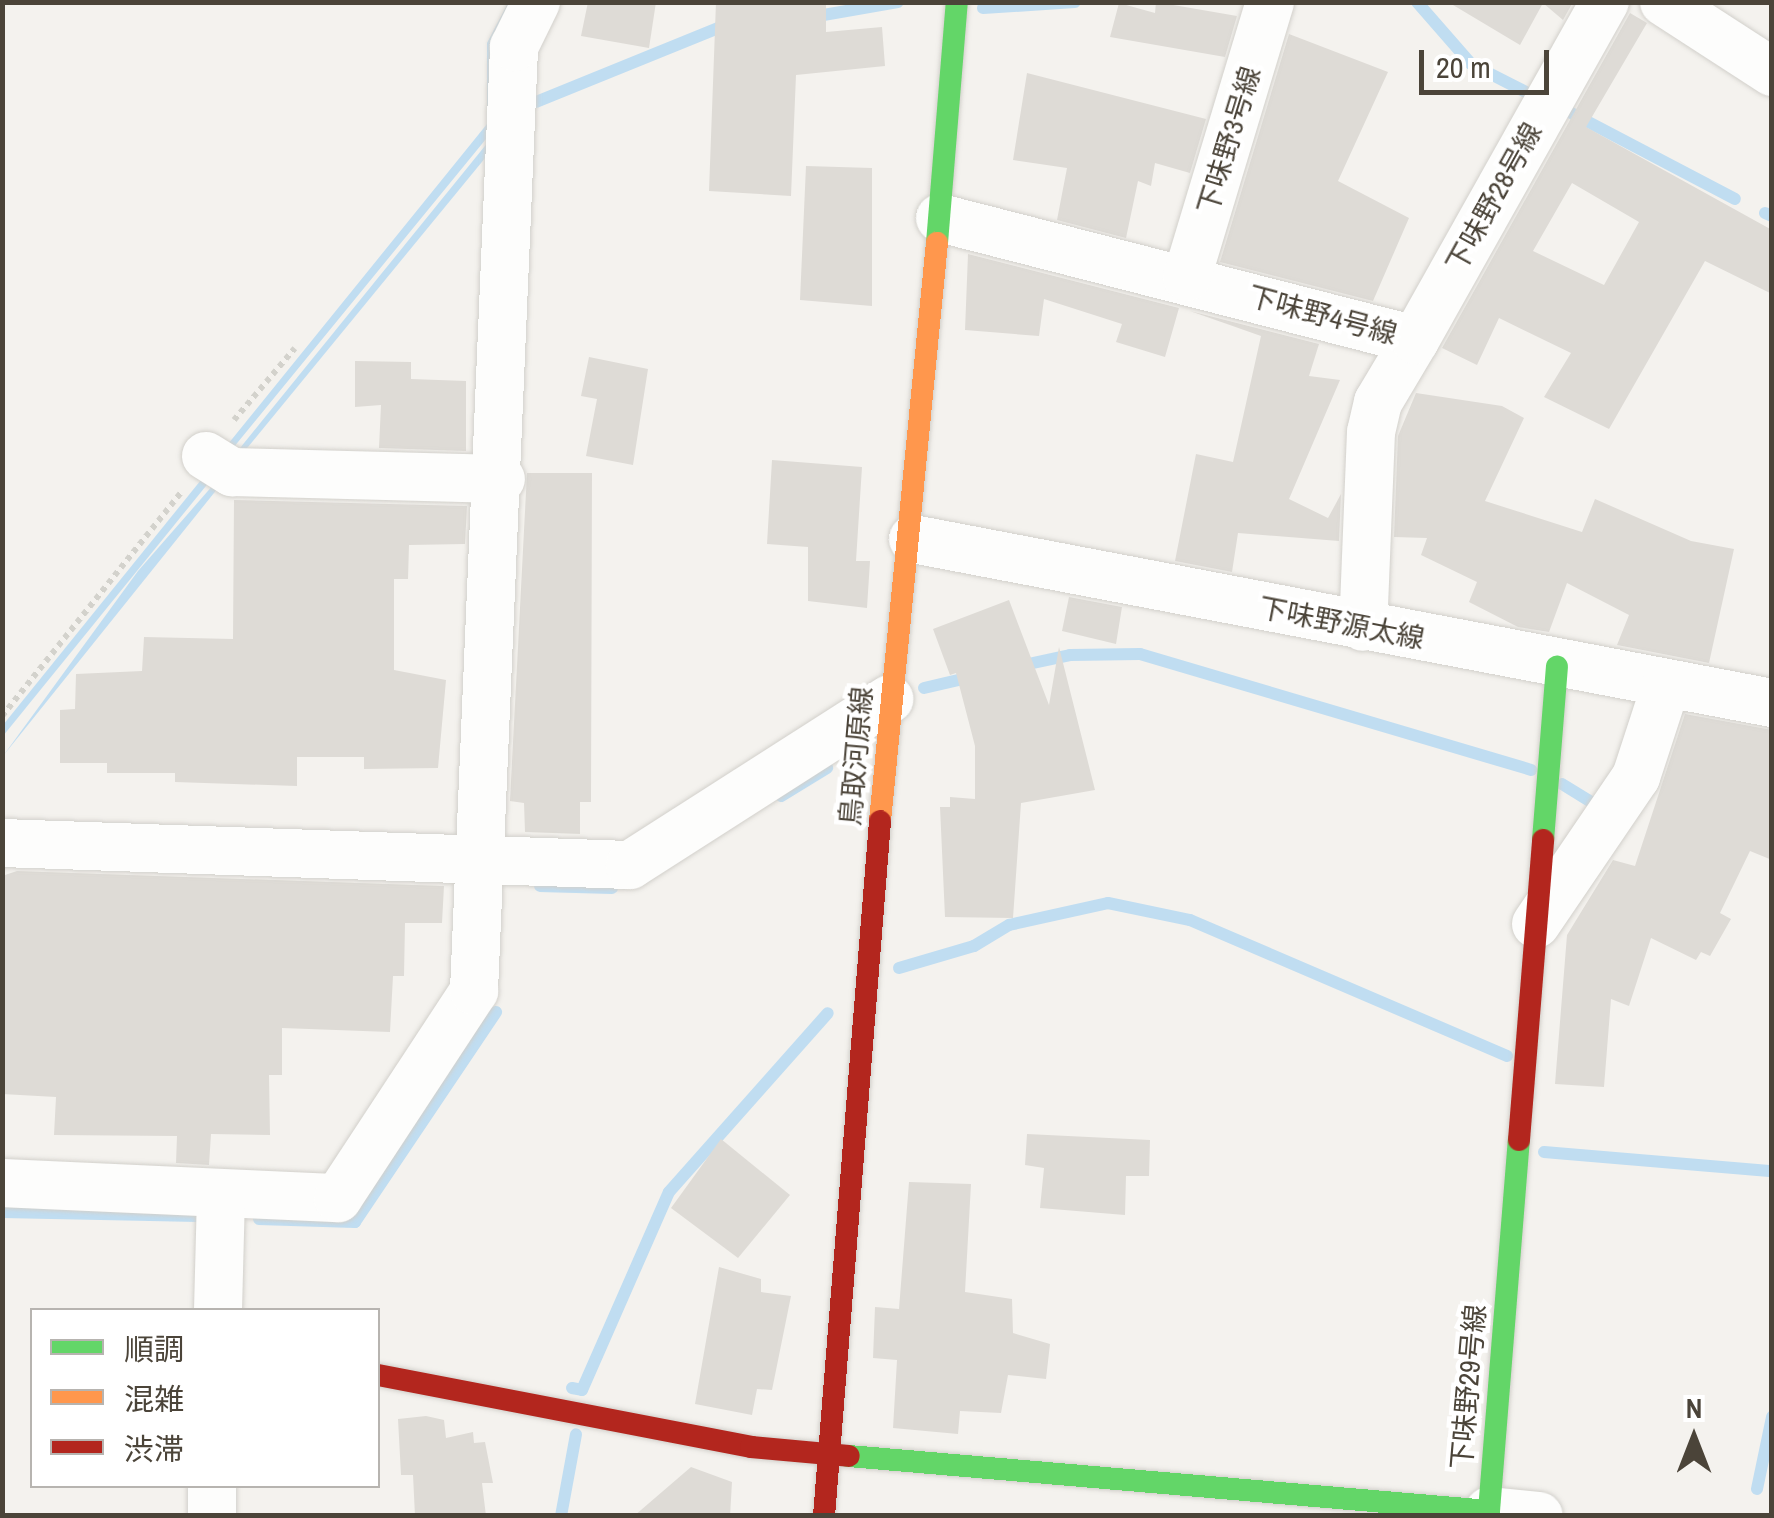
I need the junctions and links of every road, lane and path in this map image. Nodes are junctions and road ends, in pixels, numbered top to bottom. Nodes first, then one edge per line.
1 (536, 2) edge
2 (957, 2) edge
3 (1270, 2) edge
4 (1604, 2) edge
5 (1664, 2) edge
6 (1772, 72) edge
7 (940, 218) junction
8 (1187, 278) junction
9 (1415, 340) junction
10 (295, 348) dead end
11 (206, 456) junction
12 (501, 479) junction
13 (913, 539) junction
14 (1363, 627) junction
15 (1557, 667) junction
16 (1666, 686) junction
17 (890, 698) junction
18 (1772, 703) edge
19 (2, 716) edge
20 (2, 843) edge
21 (484, 860) junction
22 (1536, 924) junction
23 (2, 1183) edge
24 (221, 1195) junction
25 (218, 1308) edge
26 (380, 1375) edge
27 (829, 1453) junction
28 (212, 1488) edge
29 (1489, 1511) junction
30 (212, 1516) edge
31 (824, 1516) edge
32 (1539, 1516) edge

1 - 12 street
2 - 7 street, 鳥取河原線
3 - 8 street, 下味野3号線
4 - 9 street, 下味野28号線
5 - 6 street
7 - 8 street, 下味野4号線
7 - 13 street, 鳥取河原線
8 - 9 street, 下味野4号線
9 - 14 street, 下味野4号線
10 - 11 path
11 - 12 street
11 - 19 path
12 - 21 street
13 - 14 street, 下味野源太線
13 - 17 street, 鳥取河原線
14 - 15 street, 下味野源太線
15 - 16 street, 下味野源太線
15 - 22 street, 下味野29号線
16 - 18 street, 下味野源太線
16 - 22 street
17 - 21 street
17 - 27 street, 鳥取河原線
20 - 21 street
21 - 24 street
22 - 29 street, 下味野29号線
23 - 24 street
24 - 25 street
26 - 27 street, 下味野29号線
27 - 29 street, 下味野29号線
27 - 31 street, 鳥取河原線
28 - 30 street
29 - 32 street

